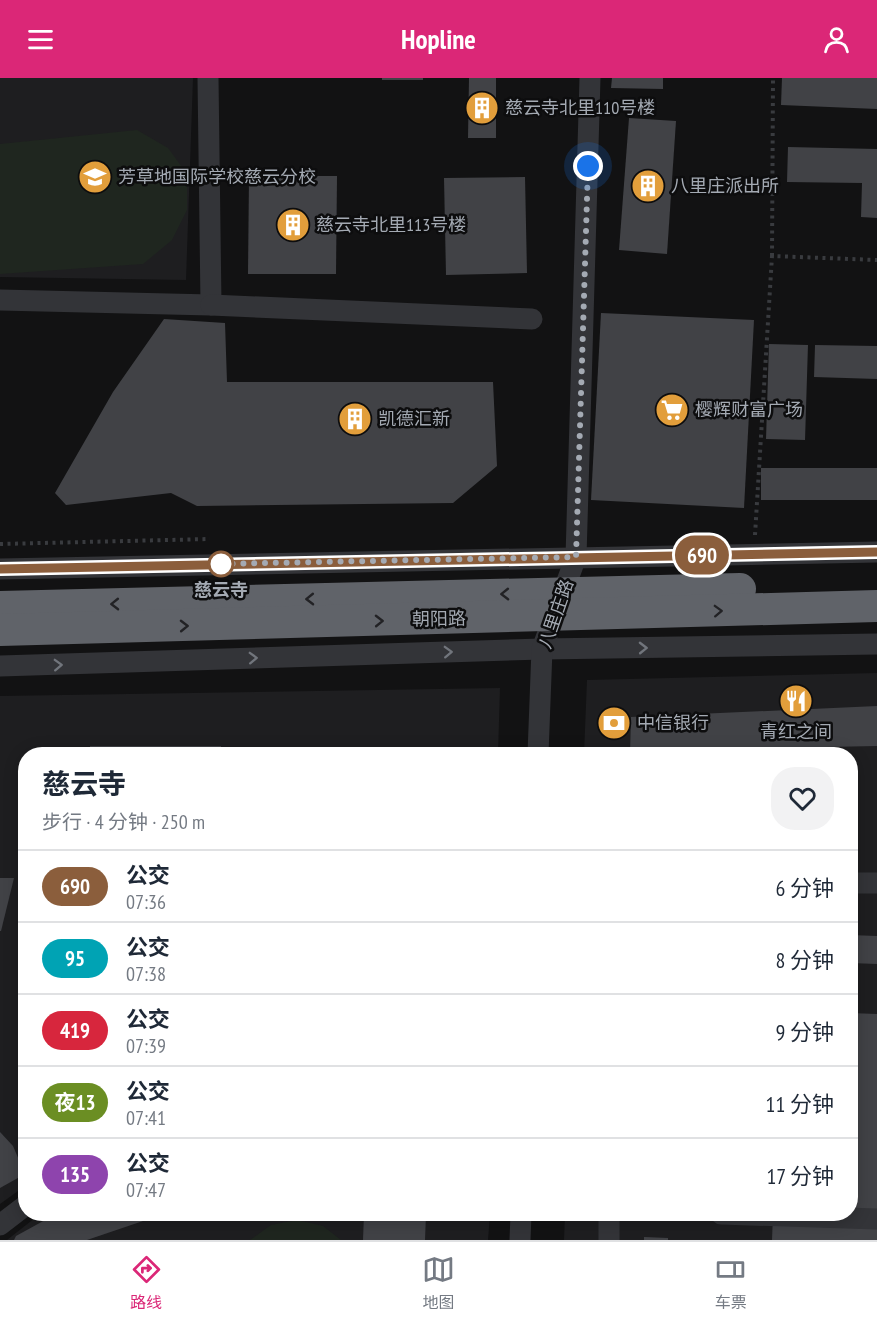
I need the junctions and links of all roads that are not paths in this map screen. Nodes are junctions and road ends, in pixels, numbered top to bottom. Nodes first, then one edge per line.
1 (208, 78) edge
2 (590, 78) edge
3 (0, 300) edge
4 (212, 305) junction
5 (532, 319) dead end
6 (877, 552) edge
7 (576, 557) junction
8 (0, 569) edge
9 (877, 586) edge
10 (559, 604) junction
11 (877, 606) edge
12 (0, 607) edge
13 (0, 630) edge
14 (877, 644) edge
15 (542, 649) junction
16 (0, 666) edge
17 (538, 747) edge
18 (858, 883) edge
19 (877, 883) edge
20 (18, 1211) edge
21 (858, 1218) edge
22 (877, 1219) edge
23 (521, 1221) edge
24 (609, 1221) edge
25 (0, 1225) edge
26 (520, 1240) edge
27 (609, 1240) edge

1 - 4 street
2 - 7 street, 八里庄路
3 - 4 street
4 - 5 street
6 - 7 street
7 - 8 street
7 - 10 street, 八里庄路
9 - 10 highway, 朝阳路
10 -> 11 highway, 朝阳路
10 -> 12 highway, 朝阳路
13 -> 10 highway, 朝阳路
10 - 15 street, 八里庄路
15 -> 14 street, 朝阳路
16 -> 15 street, 朝阳路
15 - 17 street, 八里庄路
18 - 19 street
20 - 25 street
21 - 22 street
23 - 26 street
24 - 27 street

